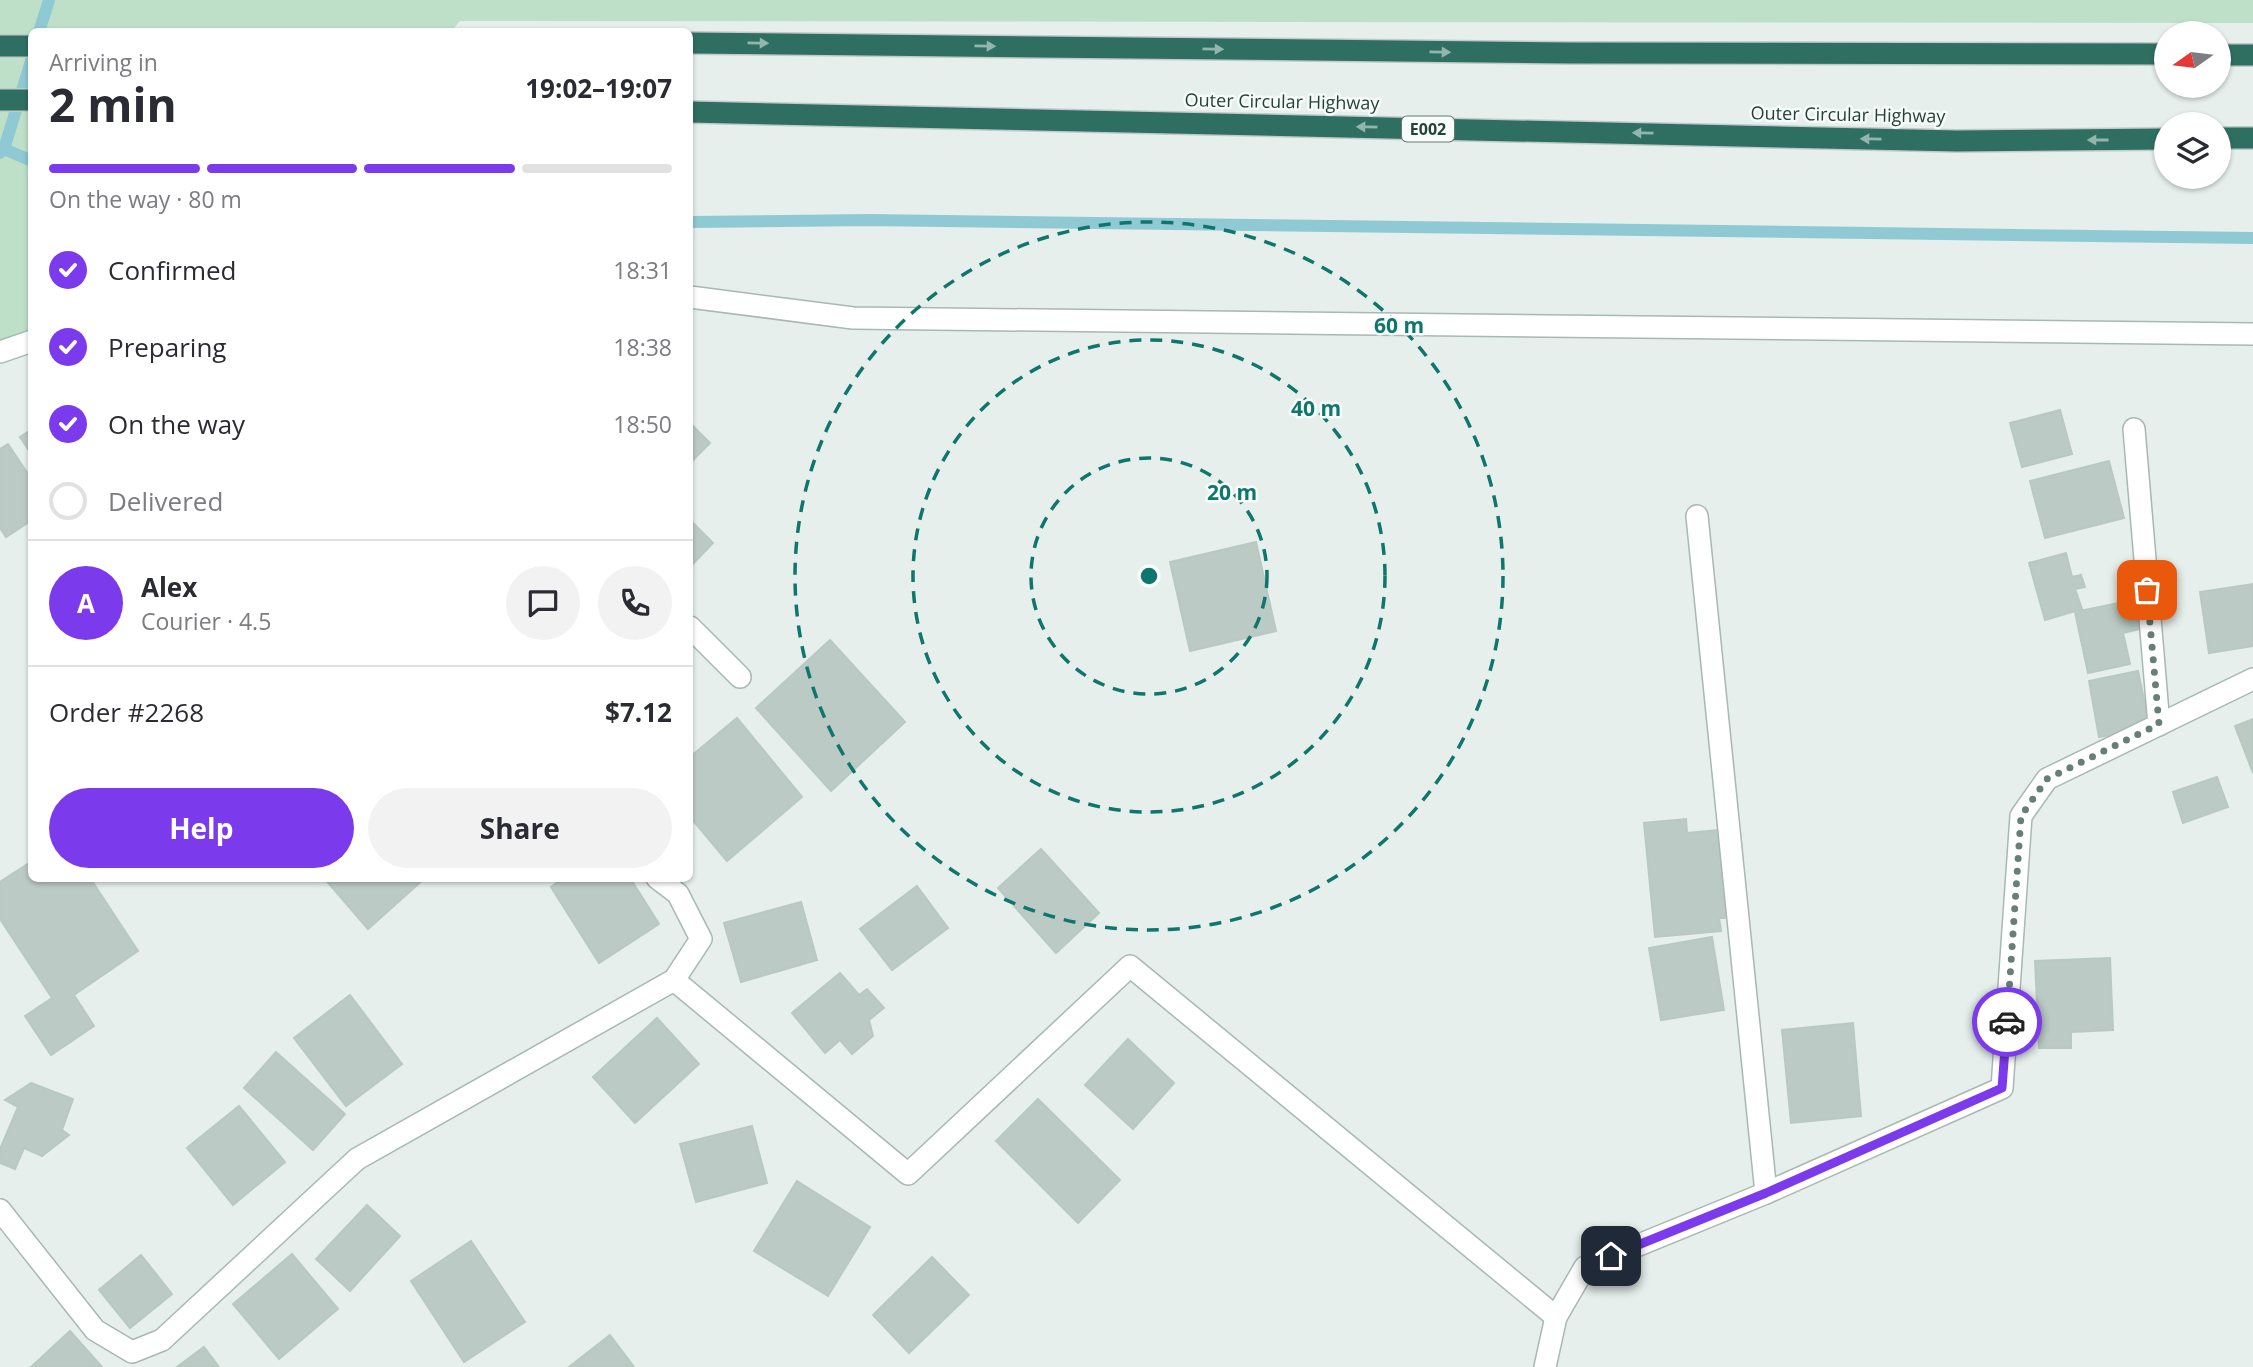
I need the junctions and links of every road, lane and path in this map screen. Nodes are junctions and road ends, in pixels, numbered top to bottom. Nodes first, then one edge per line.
1 (693, 43) edge
2 (0, 46) edge
3 (28, 46) edge
4 (2154, 54) edge
5 (2231, 55) edge
6 (2253, 55) edge
7 (0, 100) edge
8 (28, 100) edge
9 (693, 112) edge
10 (2231, 138) edge
11 (2253, 138) edge
12 (2154, 139) edge
13 (693, 297) edge
14 (2253, 334) edge
15 (28, 342) edge
16 (0, 352) edge
17 (2134, 429) dead end
18 (1697, 516) dead end
19 (693, 630) edge
20 (740, 677) dead end
21 (2253, 679) edge
22 (2159, 724) junction
23 (662, 882) edge
24 (674, 980) junction
25 (1766, 1193) junction
26 (0, 1210) edge
27 (1556, 1317) junction
28 (1545, 1367) edge

1 -> 4 highway
2 - 3 highway
5 - 6 highway
7 - 8 highway
12 -> 9 highway, Outer Circular Highway / E002
10 - 11 highway
13 - 14 street
15 - 16 street
17 - 22 street
18 - 25 street
19 - 20 street
21 - 22 street
22 - 25 street
23 - 24 street
24 - 26 street
24 - 27 street
25 - 27 street
27 - 28 street

